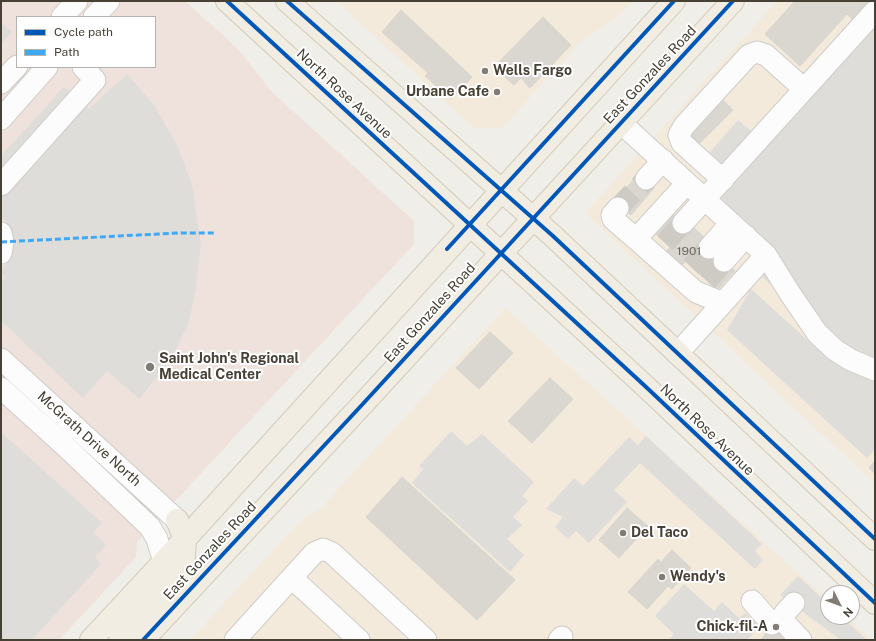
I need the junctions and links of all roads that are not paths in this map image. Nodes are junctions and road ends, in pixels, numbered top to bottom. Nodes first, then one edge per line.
1 (77, 1) edge
2 (109, 1) edge
3 (227, 1) edge
4 (287, 1) edge
5 (674, 1) edge
6 (733, 1) edge
7 (875, 11) edge
8 (63, 16) edge
9 (95, 16) edge
10 (16, 67) edge
11 (46, 68) edge
12 (85, 68) edge
13 (1, 83) edge
14 (804, 89) junction
15 (1, 119) edge
16 (621, 122) junction
17 (663, 160) junction
18 (646, 179) tunnel mouth
19 (723, 180) junction
20 (687, 183) junction
21 (1, 185) edge
22 (501, 191) junction
23 (705, 199) junction
24 (618, 208) tunnel mouth
25 (533, 218) junction
26 (683, 223) tunnel mouth
27 (469, 225) junction
28 (739, 230) junction
29 (1, 233) edge
30 (636, 239) junction
31 (1, 253) edge
32 (500, 253) junction
33 (716, 254) tunnel mouth
34 (766, 255) junction
35 (723, 303) junction
36 (677, 354) junction
37 (1, 359) edge
38 (875, 370) edge
39 (1, 388) edge
40 (181, 529) junction
41 (875, 539) edge
42 (164, 562) junction
43 (292, 578) junction
44 (752, 601) dead end
45 (794, 603) dead end
46 (875, 603) edge
47 (772, 624) dead end
48 (91, 640) edge
49 (120, 640) edge
50 (143, 640) edge
51 (235, 640) edge
52 (359, 640) edge
53 (426, 640) edge
54 (800, 640) edge

1 - 8 lane
2 - 9 lane
3 - 27 main road, North Rose Avenue
4 - 22 main road
5 - 22 main road, East Gonzales Road
6 - 16 main road, East Gonzales Road
7 - 14 lane
10 - 13 lane
11 - 15 lane
12 - 21 lane
14 - 19 lane
14 - 19 lane
16 - 17 lane
16 - 25 main road, East Gonzales Road
17 - 18 lane
17 - 20 lane
19 - 23 lane
20 - 23 lane
20 - 30 lane
22 - 25 main road
22 - 27 main road, East Gonzales Road
23 - 26 lane
23 - 28 lane
24 - 30 lane
25 - 32 main road, East Gonzales Road
25 - 36 main road
27 - 32 main road, North Rose Avenue
27 - 40 main road, East Gonzales Road
28 - 33 lane
28 - 34 lane
29 - 31 lane
30 - 35 lane
32 - 46 main road, North Rose Avenue
32 - 50 main road, East Gonzales Road
34 - 35 lane
34 - 38 lane
35 - 36 lane
36 - 41 main road
37 - 40 lane, McGrath Drive North
39 - 42 lane, McGrath Drive North
40 - 42 main road, East Gonzales Road
40 - 49 main road
42 - 48 main road, East Gonzales Road
43 - 51 lane
43 - 52 lane
43 - 53 lane
44 - 47 lane
45 - 54 lane

